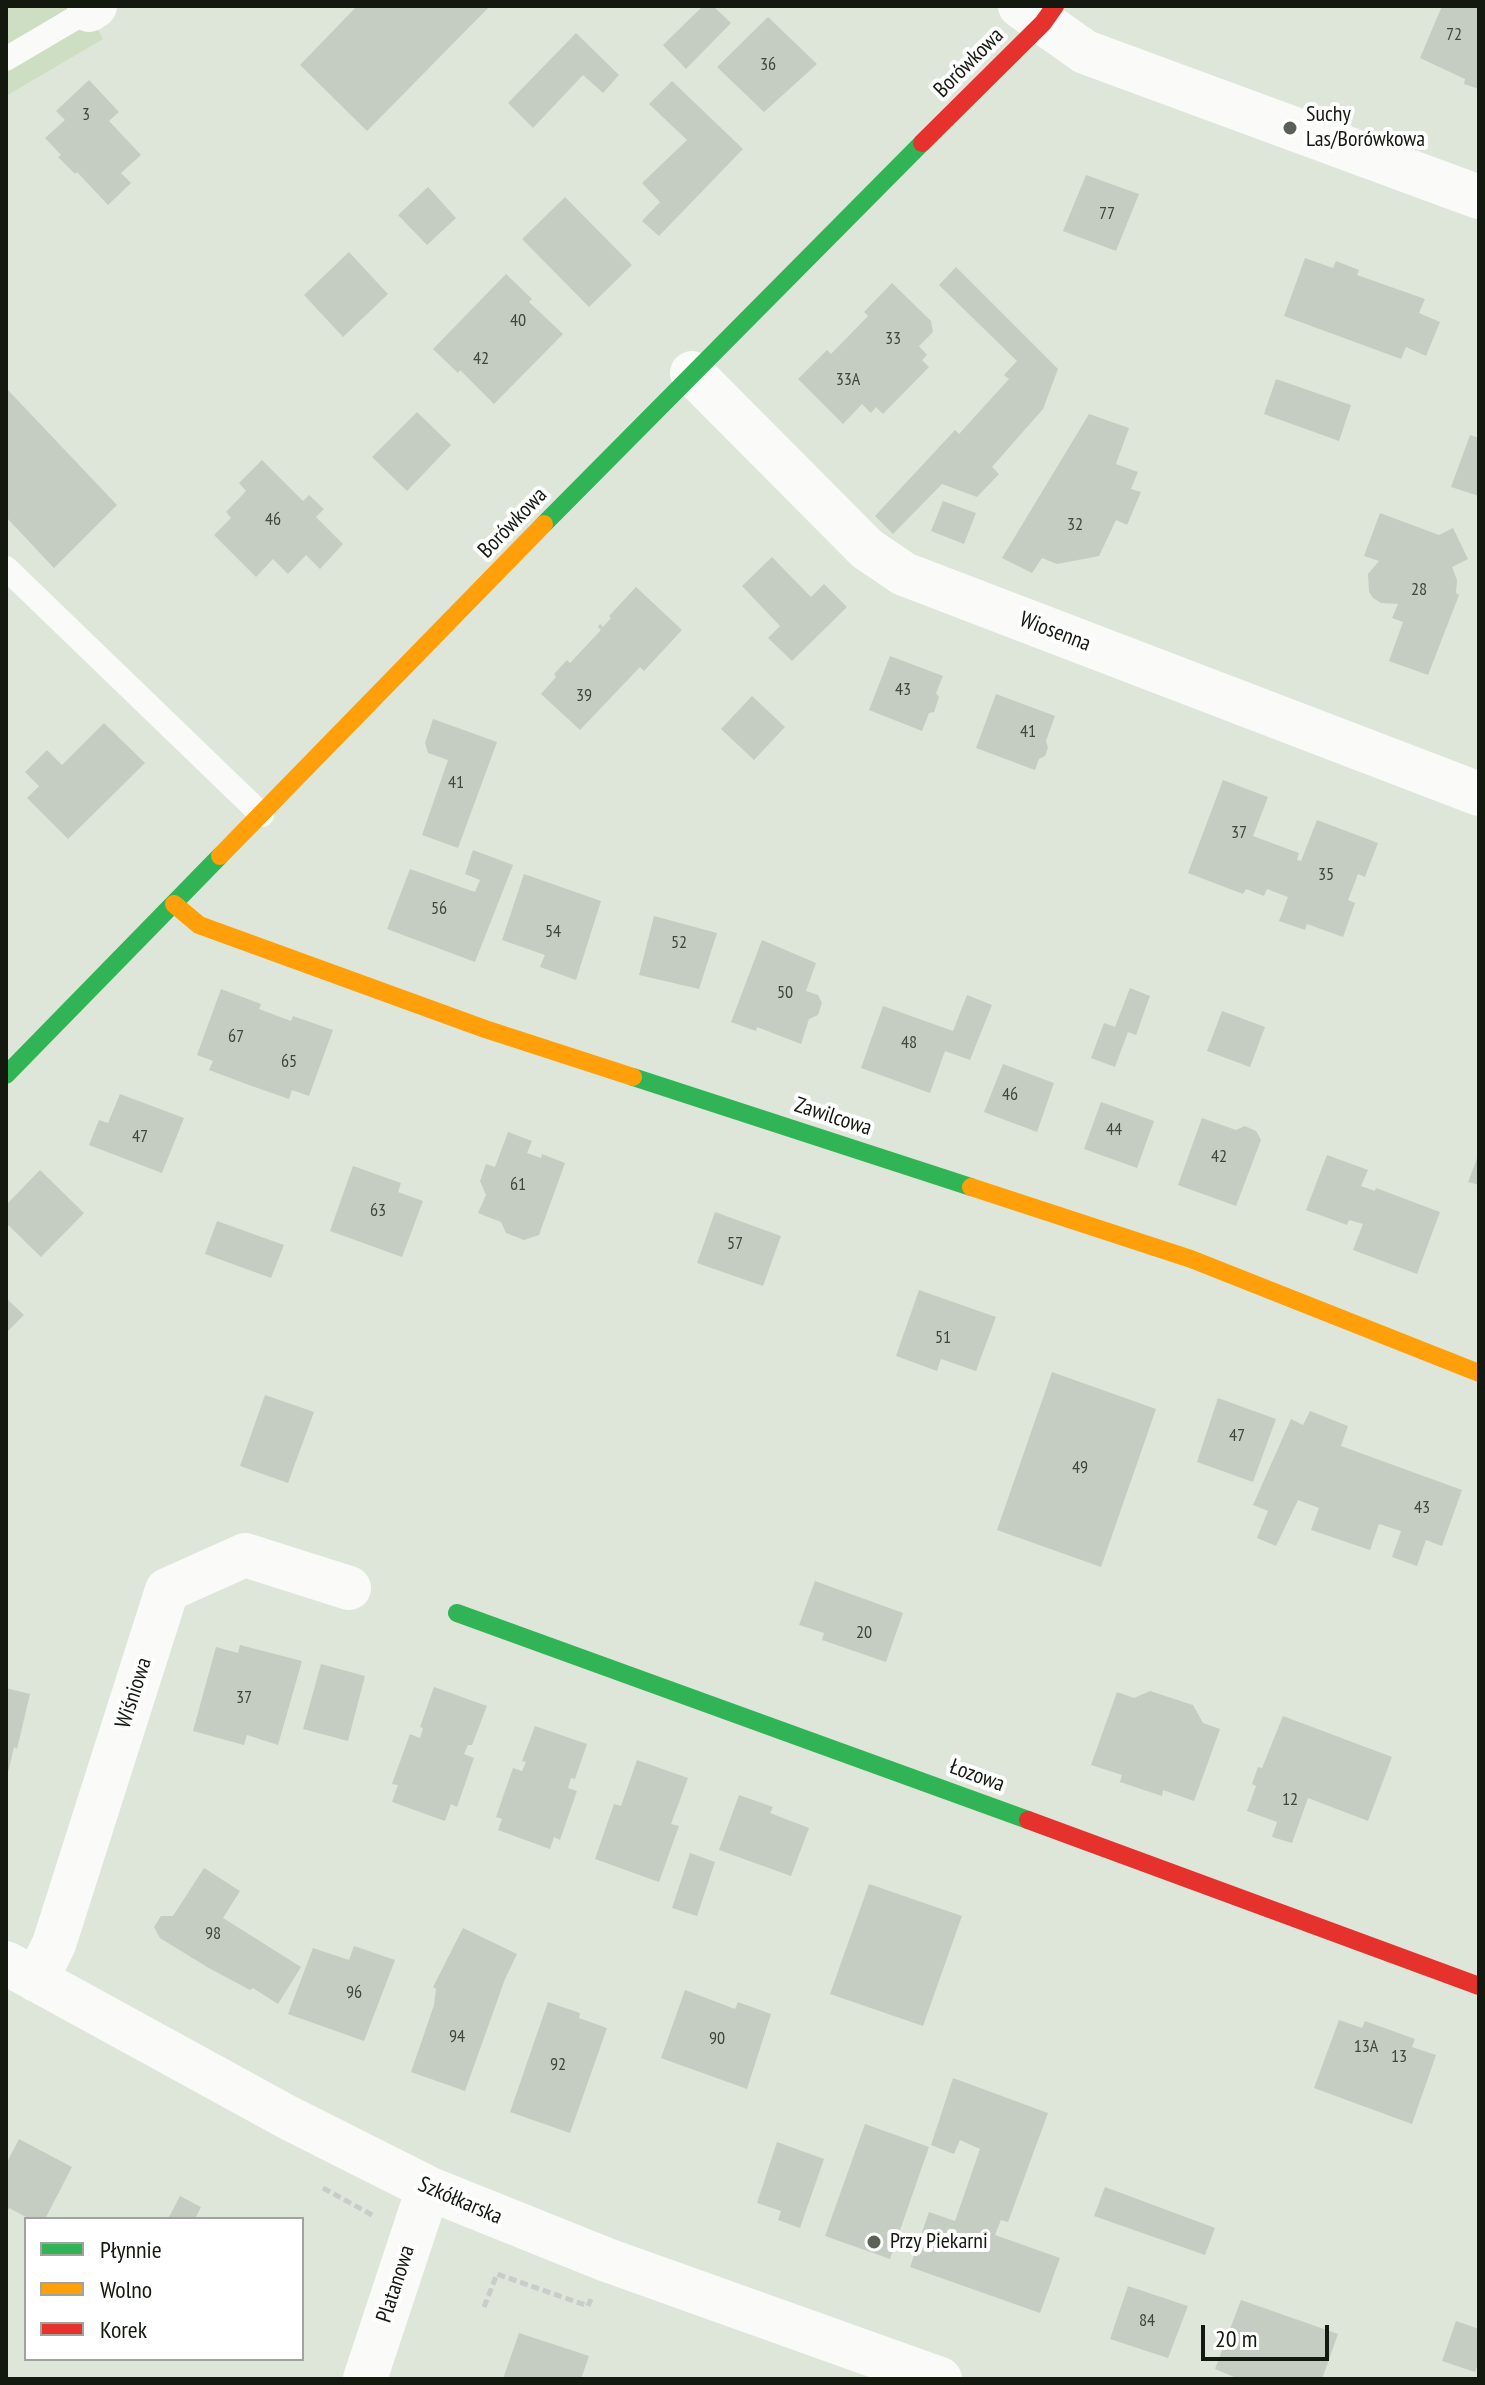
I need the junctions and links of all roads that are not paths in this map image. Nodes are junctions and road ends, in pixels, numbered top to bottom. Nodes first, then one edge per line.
1 (92, 8) edge
2 (1039, 12) edge
3 (6, 59) edge
4 (1479, 197) edge
5 (692, 373) junction
6 (6, 568) edge
7 (1479, 794) edge
8 (262, 815) junction
9 (174, 904) junction
10 (6, 1075) edge
11 (1479, 1373) edge
12 (349, 1588) dead end
13 (457, 1613) dead end
14 (21, 1971) edge
15 (1479, 1986) edge
16 (430, 2189) junction
17 (365, 2379) edge
18 (940, 2379) edge

1 - 3 lane
2 - 4 street
2 - 5 street, Borówkowa
5 - 7 street, Wiosenna
5 - 8 street, Borówkowa
6 - 8 lane
8 - 9 street, Borówkowa
9 - 10 street, Borówkowa
9 - 11 street, Zawilcowa
12 - 14 street, Wiśniowa
13 - 15 street, Łozowa
14 - 16 street, Szkółkarska
16 - 17 street, Platanowa
16 - 18 street, Szkółkarska

